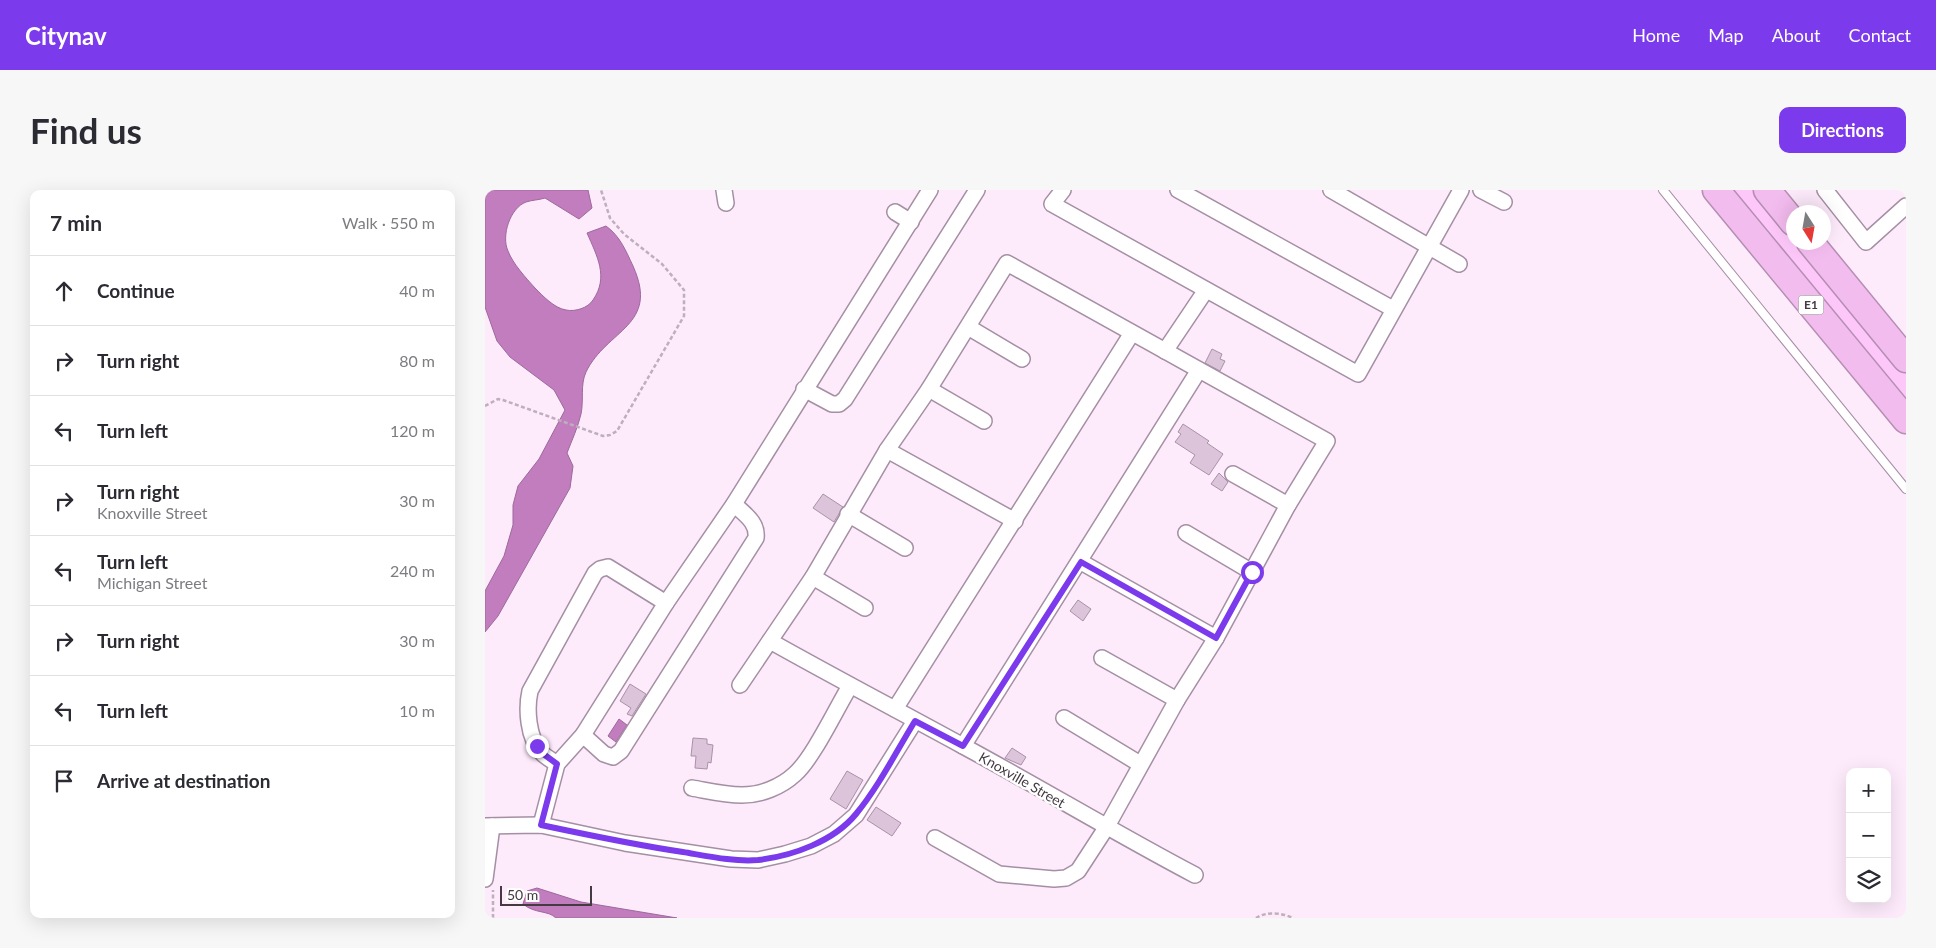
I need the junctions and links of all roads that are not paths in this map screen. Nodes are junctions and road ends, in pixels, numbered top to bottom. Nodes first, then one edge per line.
1 (930, 190) edge
2 (977, 190) edge
3 (1063, 190) edge
4 (1178, 190) edge
5 (1331, 190) edge
6 (1461, 190) edge
7 (1481, 190) edge
8 (1663, 190) edge
9 (1716, 190) edge
10 (1767, 190) edge
11 (1831, 192) edge
12 (1504, 202) dead end
13 (1906, 206) edge
14 (895, 212) dead end
15 (1786, 213) edge
16 (911, 222) junction
17 (1431, 248) junction
18 (1817, 250) edge
19 (1459, 264) dead end
20 (1206, 290) junction
21 (1393, 309) junction
22 (968, 327) junction
23 (1132, 333) junction
24 (1165, 351) junction
25 (1023, 359) dead end
26 (1906, 360) edge
27 (1199, 370) junction
28 (804, 389) junction
29 (929, 389) junction
30 (1906, 420) edge
31 (984, 421) dead end
32 (887, 450) junction
33 (1233, 474) dead end
34 (1906, 488) edge
35 (734, 504) junction
36 (1288, 505) junction
37 (848, 514) junction
38 (1015, 521) junction
39 (1186, 532) dead end
40 (905, 548) dead end
41 (1081, 562) junction
42 (1252, 572) junction
43 (813, 577) junction
44 (666, 603) junction
45 (865, 608) dead end
46 (1216, 638) junction
47 (770, 641) junction
48 (1102, 658) dead end
49 (740, 685) dead end
50 (850, 686) junction
51 (1177, 700) junction
52 (895, 709) junction
53 (1064, 718) dead end
54 (915, 721) junction
55 (583, 735) junction
56 (963, 746) junction
57 (557, 764) junction
58 (1140, 764) junction
59 (692, 788) dead end
60 (541, 825) junction
61 (489, 826) edge
62 (1106, 828) junction
63 (935, 838) dead end
64 (1195, 875) dead end
65 (485, 879) edge

1 - 16 street
2 - 28 street
3 - 20 street
4 - 21 street
5 - 17 street
6 - 17 street
7 - 12 street
8 - 34 lane
9 - 30 highway, E1
10 - 15 highway
11 - 13 street
14 - 16 street
16 - 28 street
17 - 19 street
17 - 21 street
18 - 26 highway
20 - 21 street
20 - 24 street
22 - 23 street
22 - 25 street
22 - 29 street
23 - 24 street
23 - 38 street
24 - 27 street
27 - 36 street
27 - 41 street
28 - 35 street
29 - 31 street
29 - 32 street
32 - 37 street
32 - 38 street
33 - 36 street
35 - 44 street
35 - 55 street
36 - 42 street
37 - 40 street
37 - 43 street
38 - 52 street
39 - 42 street
41 - 46 street
41 - 56 street
42 - 46 street
43 - 45 street
43 - 47 street
44 - 55 street
44 - 57 street
46 - 51 street
47 - 49 street
47 - 50 street, Knoxville Street
48 - 51 street
50 - 52 street, Knoxville Street
50 - 59 street
51 - 58 street
52 - 54 street, Knoxville Street
53 - 58 street
54 - 56 street, Knoxville Street
54 - 60 street
55 - 57 street
56 - 62 street, Knoxville Street
57 - 60 street
58 - 62 street
60 - 61 street
61 - 65 street
62 - 63 street
62 - 64 street, Knoxville Street

